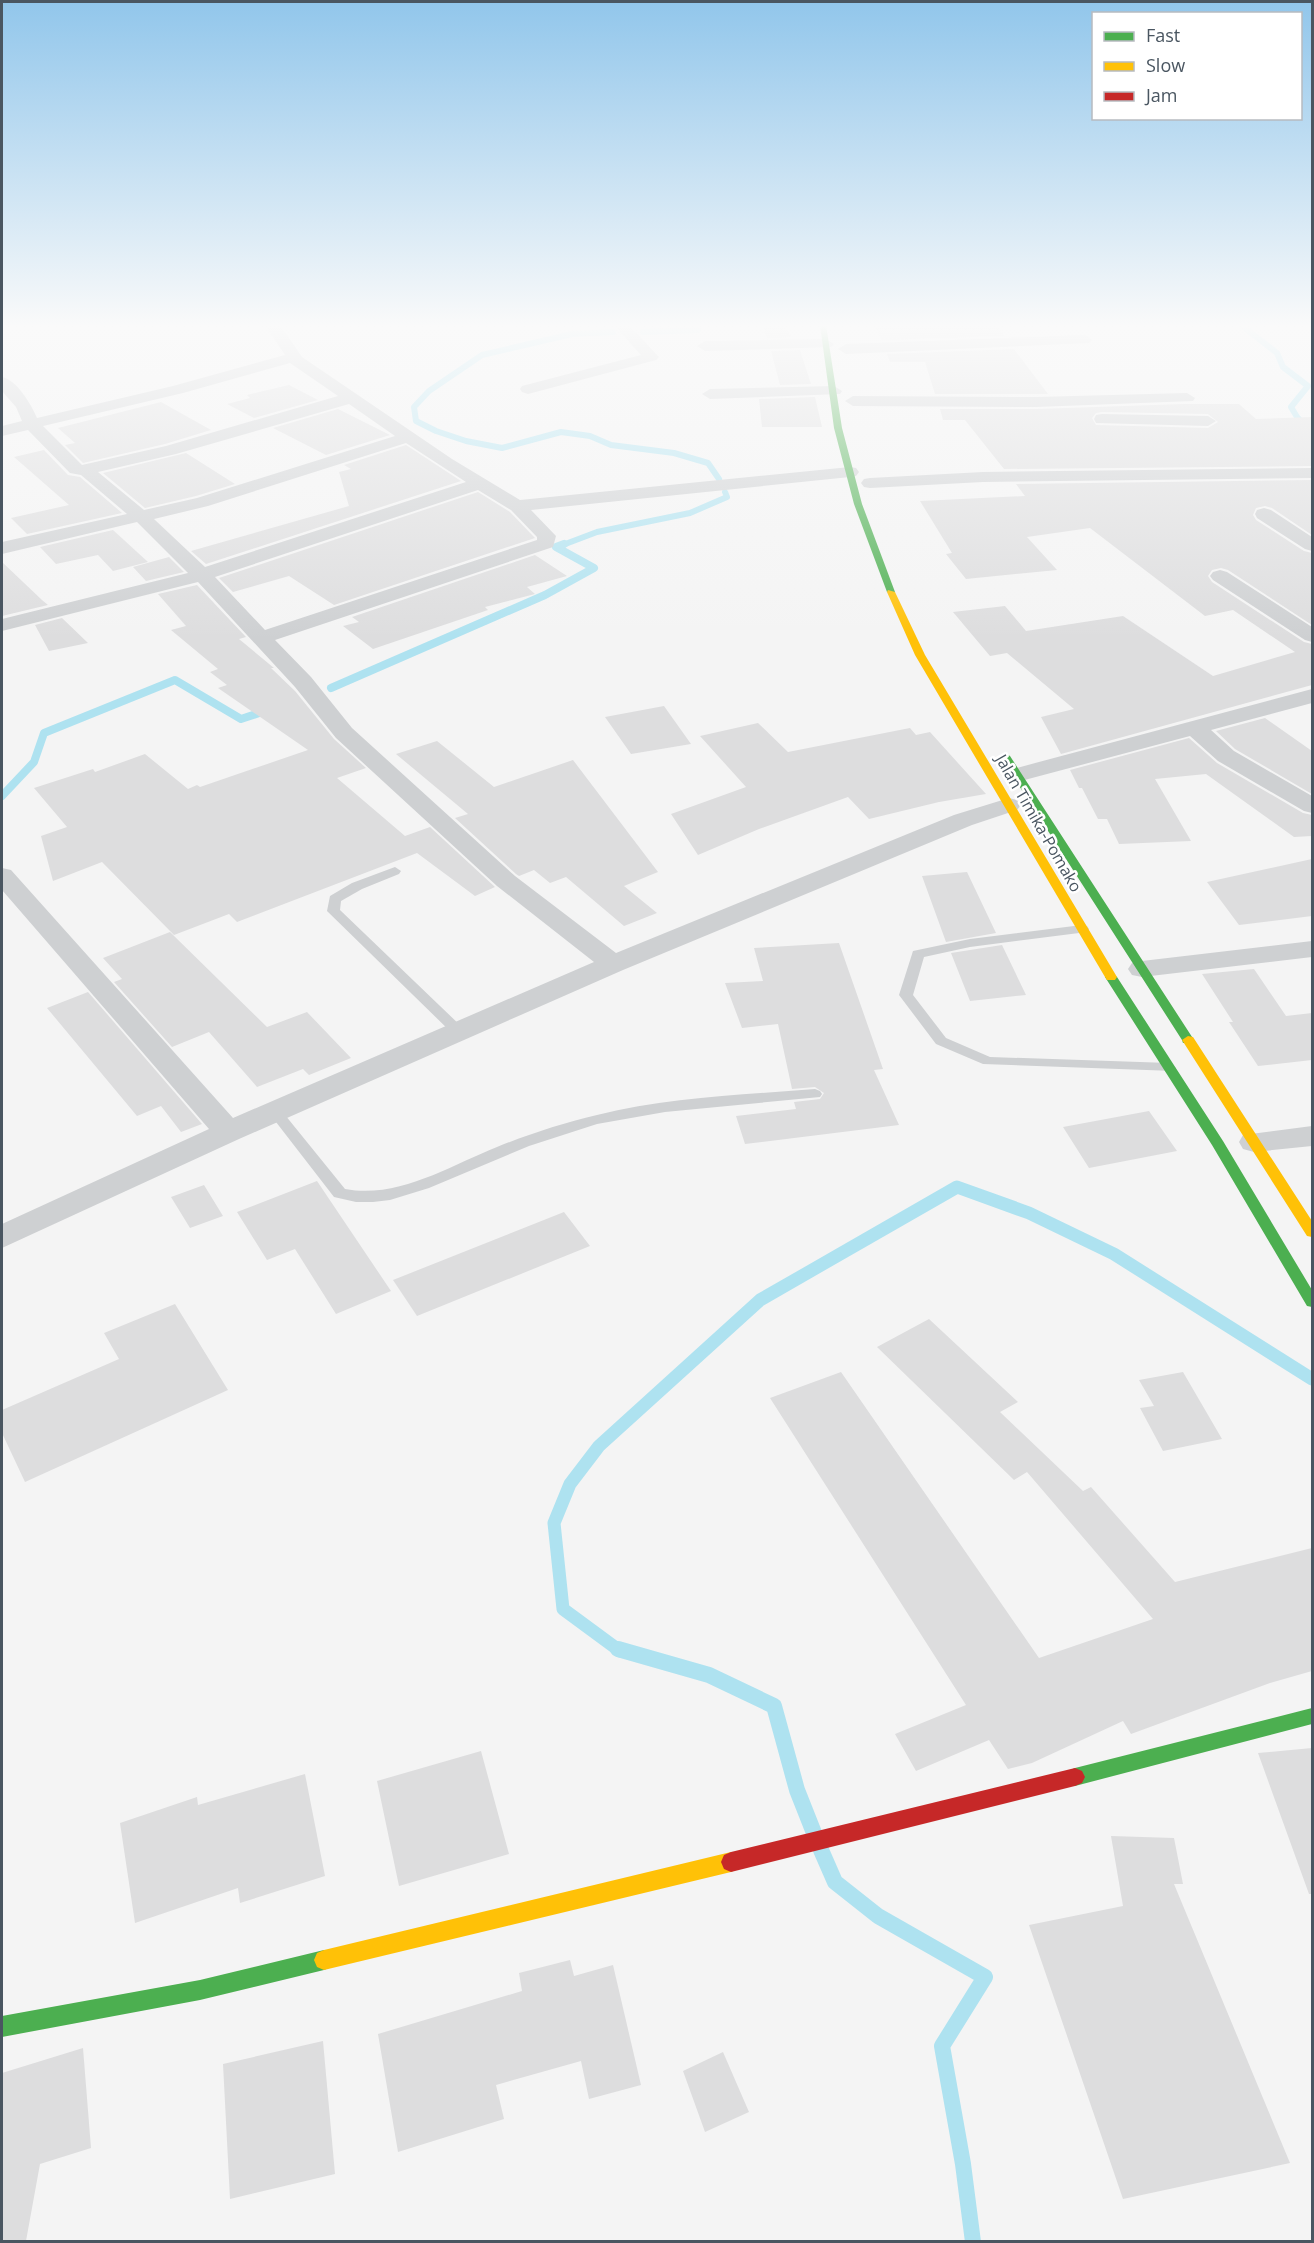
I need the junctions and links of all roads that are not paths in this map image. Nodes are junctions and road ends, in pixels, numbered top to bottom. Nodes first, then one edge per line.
1 (37, 430) edge
2 (240, 430) edge
3 (397, 430) edge
4 (839, 430) edge
5 (408, 437) junction
6 (86, 470) junction
7 (1312, 473) edge
8 (866, 480) junction
9 (479, 484) junction
10 (517, 506) junction
11 (1264, 514) dead end
12 (142, 517) junction
13 (1312, 545) edge
14 (2, 548) edge
15 (202, 575) junction
16 (1220, 576) dead end
17 (2, 626) edge
18 (1312, 636) edge
19 (261, 638) junction
20 (1312, 696) edge
21 (1196, 729) junction
22 (998, 743) dead end
23 (1017, 775) junction
24 (1009, 805) junction
25 (1312, 806) edge
26 (395, 871) dead end
27 (2, 875) edge
28 (1082, 929) junction
29 (1312, 949) edge
30 (614, 964) junction
31 (1142, 969) junction
32 (459, 1032) junction
33 (1169, 1068) junction
34 (815, 1094) dead end
35 (276, 1113) junction
36 (228, 1132) junction
37 (1312, 1136) edge
38 (1254, 1142) junction
39 (1312, 1232) edge
40 (2, 1237) edge
41 (1312, 1302) edge
42 (1312, 1716) edge
43 (2, 2027) edge

1 - 6 street
2 - 6 street
3 - 5 street
4 - 8 main road, Jalan Timika-Pomako
5 - 9 street
5 - 12 street
6 - 12 street
7 - 8 street
8 - 10 street
8 - 24 main road, Jalan Timika-Pomako
9 - 10 street
9 - 15 street
10 - 19 street
11 - 13 street
12 - 14 street
12 - 15 street
15 - 17 street
15 - 19 street
16 - 18 street
19 - 30 street
20 - 21 street
21 - 23 street
21 - 25 street
22 - 23 main road, Jalan Timika-Pomako
23 - 31 main road, Jalan Timika-Pomako
24 - 28 main road, Jalan Timika-Pomako
24 - 30 street
26 - 32 lane
27 - 36 street
28 - 33 main road, Jalan Timika-Pomako
28 - 33 lane
29 - 31 street
30 - 32 street
31 - 38 main road, Jalan Timika-Pomako
32 - 35 street
33 - 41 main road, Jalan Timika-Pomako
34 - 35 lane
35 - 36 street
36 - 40 street
37 - 38 street
38 - 39 main road, Jalan Timika-Pomako
42 - 43 main road

